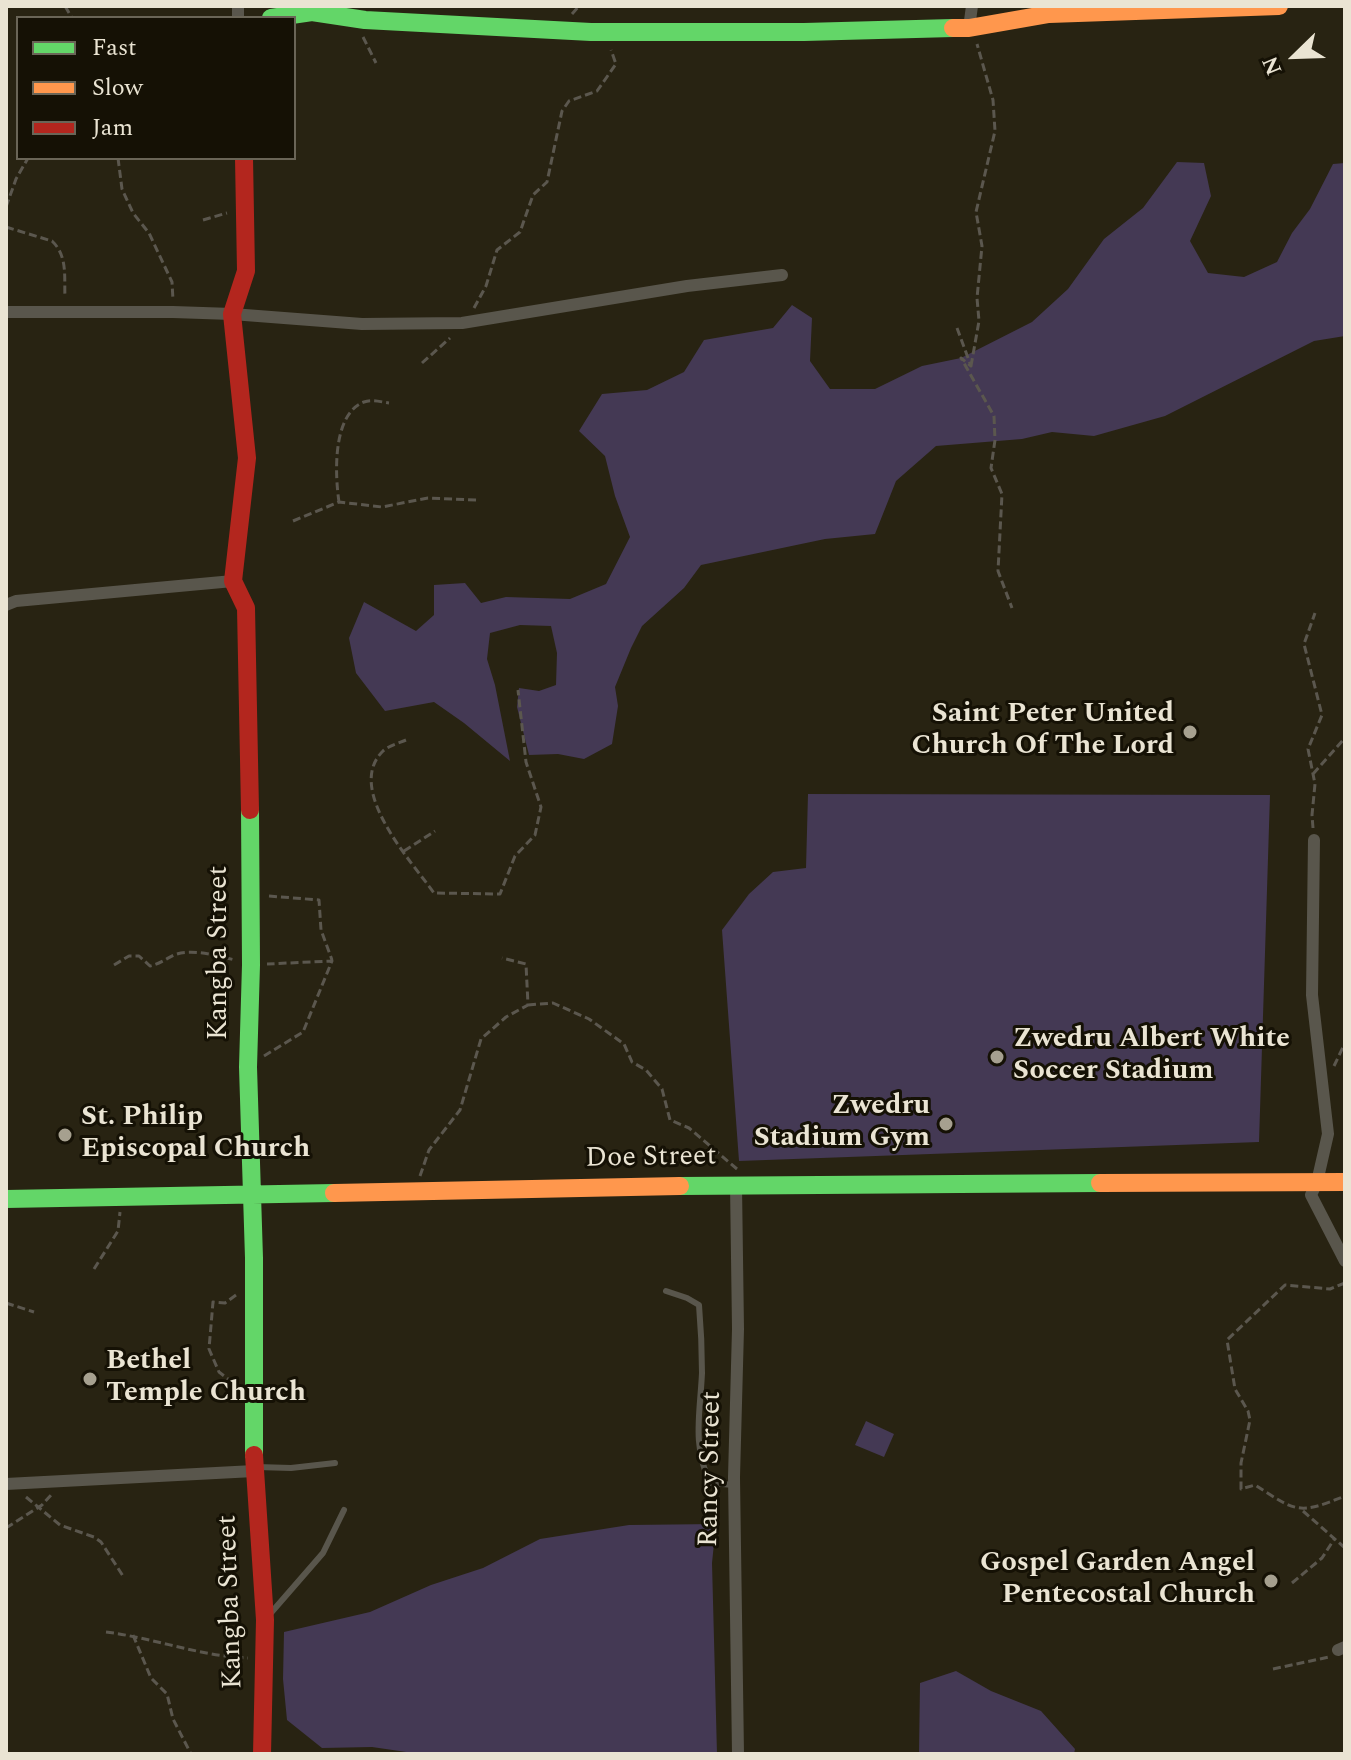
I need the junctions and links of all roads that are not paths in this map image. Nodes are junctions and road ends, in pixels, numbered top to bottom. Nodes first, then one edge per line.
1 (972, 6) edge
2 (1279, 6) edge
3 (285, 16) edge
4 (964, 28) junction
5 (244, 160) edge
6 (782, 275) dead end
7 (6, 312) edge
8 (232, 314) junction
9 (233, 581) junction
10 (6, 605) edge
11 (1314, 840) road end
12 (1317, 1182) junction
13 (1345, 1182) edge
14 (745, 1185) junction
15 (252, 1195) junction
16 (6, 1199) edge
17 (1345, 1261) edge
18 (666, 1291) dead end
19 (335, 1463) dead end
20 (254, 1469) junction
21 (12, 1484) edge
22 (734, 1485) junction
23 (344, 1510) dead end
24 (265, 1620) junction
25 (262, 1754) edge
26 (738, 1754) edge

1 - 4 street
2 - 4 street
3 - 4 street
5 - 8 street, Kangba Street
6 - 8 street
7 - 8 street
8 - 9 street, Kangba Street
9 - 10 street
9 - 15 street, Kangba Street
11 - 12 street
12 - 13 street, Doe Street
12 - 14 street, Doe Street
12 - 17 street
14 - 15 street, Doe Street
14 - 22 street, Rancy Street
15 - 16 street, Doe Street
15 - 20 street, Kangba Street
18 - 22 lane
19 - 20 lane
20 - 21 street
20 - 24 street, Kangba Street
22 - 26 street, Rancy Street
23 - 24 lane
24 - 25 street, Kangba Street

